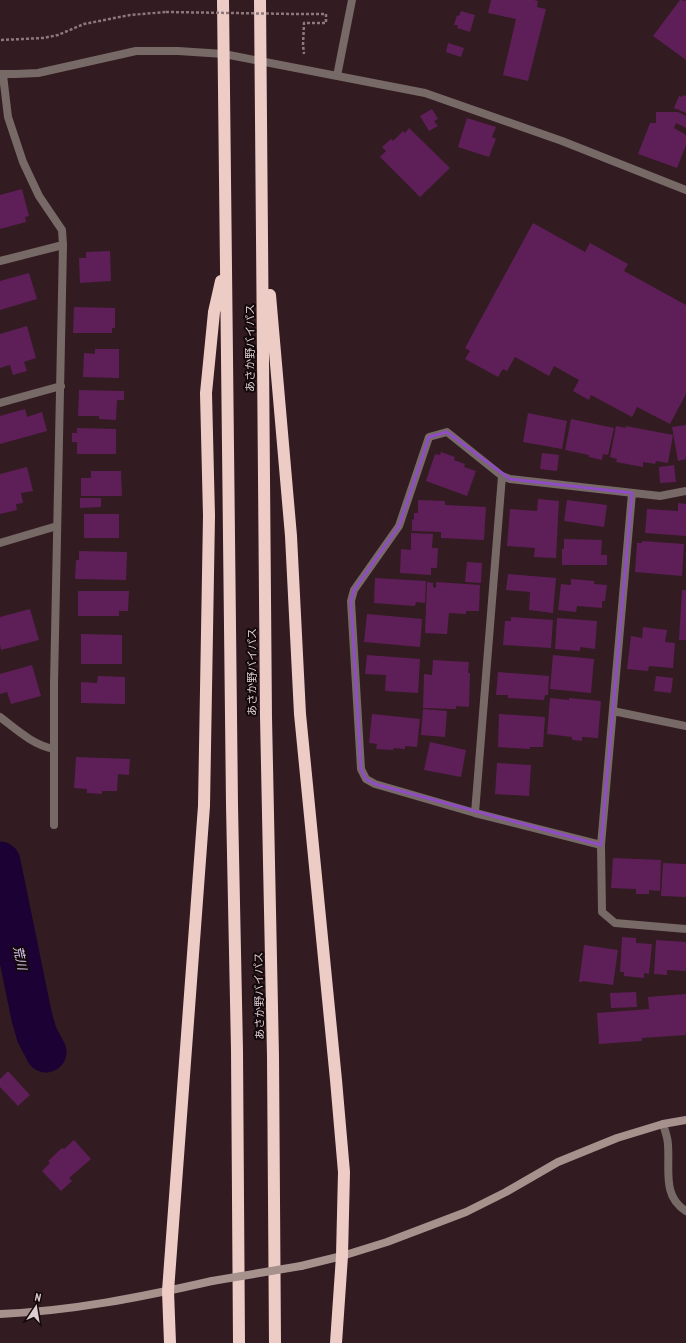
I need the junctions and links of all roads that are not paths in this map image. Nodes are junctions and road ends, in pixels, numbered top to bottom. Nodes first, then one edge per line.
1 (223, 0) edge
2 (260, 0) edge
3 (352, 0) edge
4 (224, 54) junction
5 (261, 61) junction
6 (2, 74) edge
7 (336, 76) junction
8 (686, 190) edge
9 (262, 204) junction
10 (63, 245) junction
11 (0, 260) edge
12 (225, 260) junction
13 (61, 386) junction
14 (0, 403) edge
15 (502, 476) junction
16 (686, 491) edge
17 (632, 493) junction
18 (58, 526) junction
19 (0, 543) edge
20 (613, 710) junction
21 (0, 717) edge
22 (686, 726) edge
23 (54, 749) junction
24 (475, 813) junction
25 (54, 825) dead end
26 (601, 845) junction
27 (686, 929) edge
28 (686, 1120) edge
29 (663, 1124) junction
30 (686, 1211) edge
31 (342, 1256) junction
32 (168, 1291) junction
33 (0, 1314) edge
34 (170, 1343) edge
35 (239, 1343) edge
36 (274, 1343) edge
37 (336, 1343) edge

1 - 4 highway, あさか野バイパス
2 - 5 highway, あさか野バイパス
3 - 7 street
4 - 5 street
4 - 6 street
4 - 12 highway, あさか野バイパス
5 - 7 street
5 - 9 highway, あさか野バイパス
6 - 10 street
7 - 8 street
9 - 31 highway
9 - 36 highway, あさか野バイパス
10 - 11 street
10 - 13 street
12 - 32 highway
12 - 35 highway, あさか野バイパス
13 - 14 street
13 - 18 street
15 - 17 street
15 - 24 street
15 - 24 street
16 - 17 street
17 - 20 street
18 - 19 street
18 - 23 street
20 - 22 street
20 - 26 street
21 - 23 street
23 - 25 street
24 - 26 street
26 - 27 street
28 - 29 street
29 - 30 street
29 - 31 street
31 - 32 street, bridge
31 - 37 highway
32 - 33 street
32 - 34 highway

